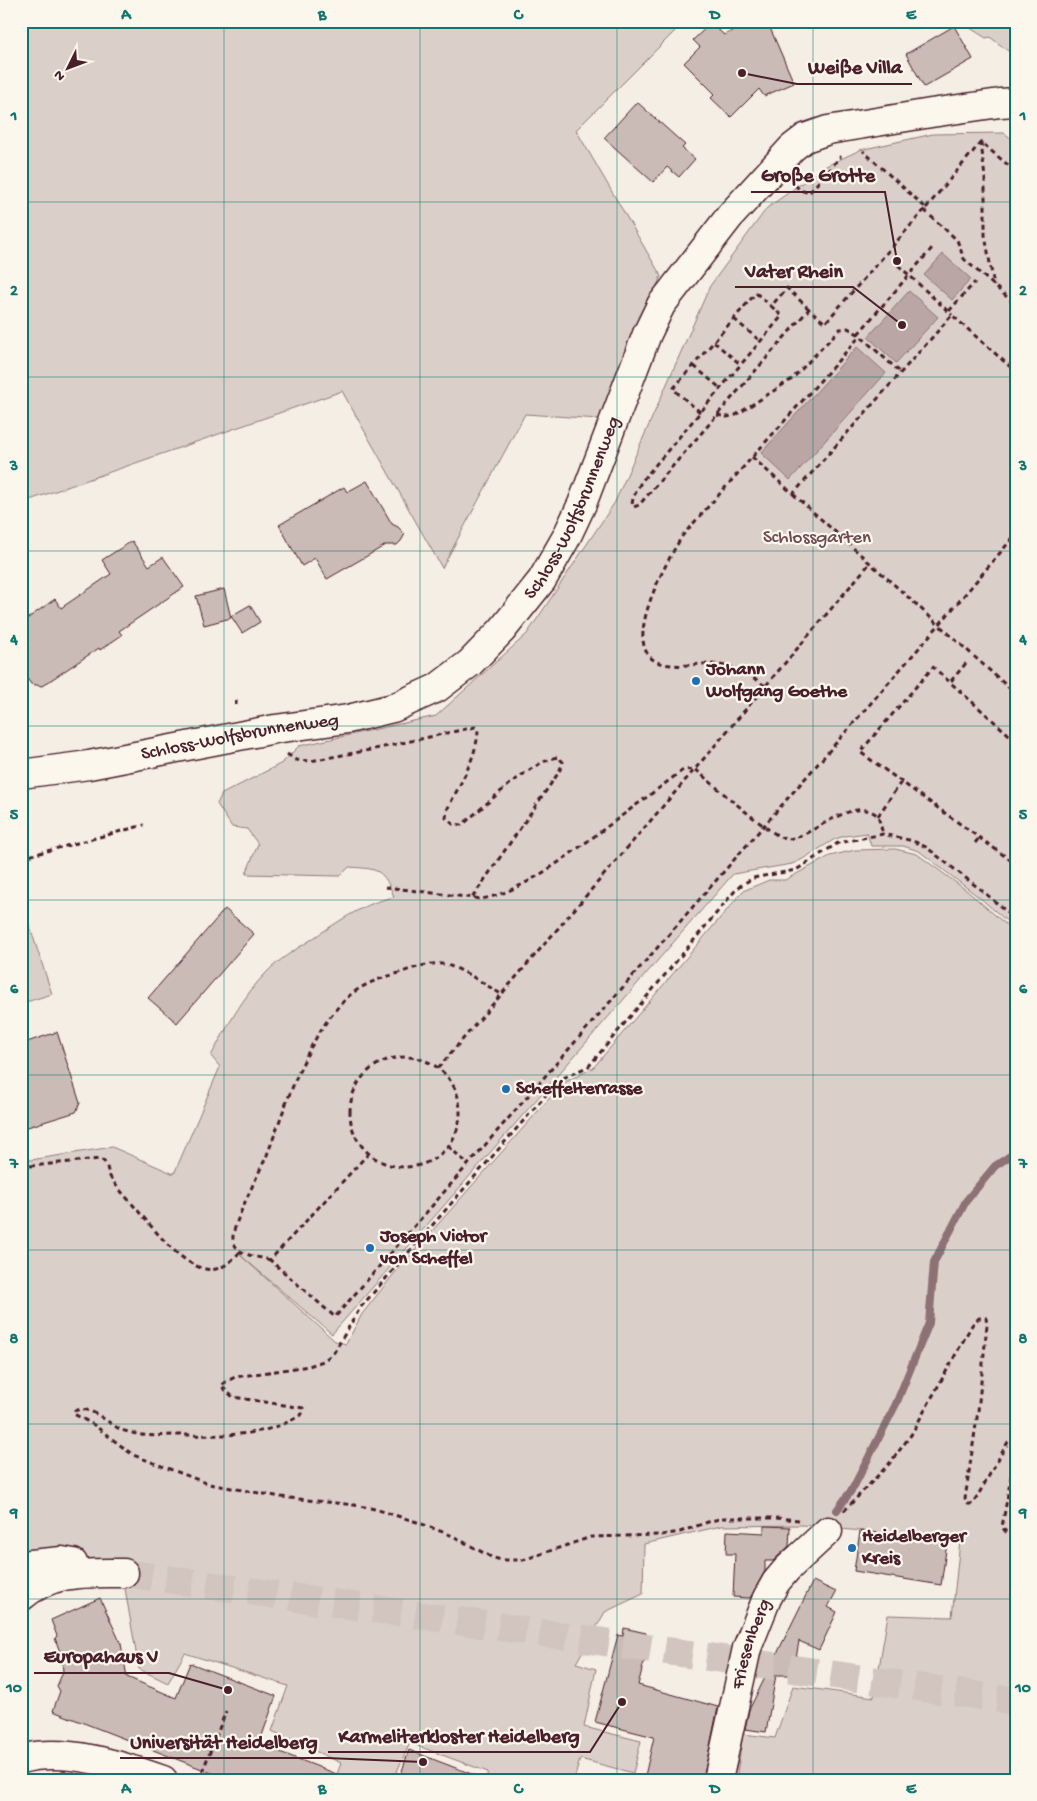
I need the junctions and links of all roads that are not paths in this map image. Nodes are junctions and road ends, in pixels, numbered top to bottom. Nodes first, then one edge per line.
1 (1016, 102) edge
2 (21, 774) edge
3 (828, 1531) road end
4 (21, 1566) edge
5 (21, 1597) edge
6 (21, 1759) edge
7 (163, 1780) edge
8 (718, 1780) edge

1 - 2 street, Schloss-Wolfsbrunnenweg
3 - 8 street, Friesenberg
4 - 5 street
6 - 7 street

